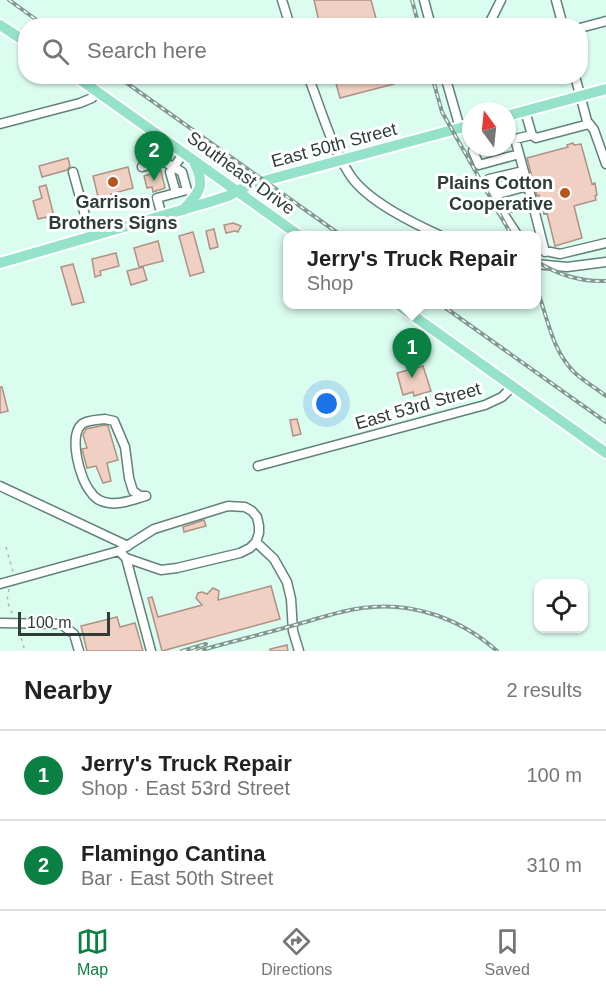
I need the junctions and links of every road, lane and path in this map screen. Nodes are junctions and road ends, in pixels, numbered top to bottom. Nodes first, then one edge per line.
1 (282, 0) edge
2 (424, 0) edge
3 (501, 0) edge
4 (556, 0) edge
5 (288, 18) edge
6 (429, 18) edge
7 (492, 18) edge
8 (561, 18) edge
9 (606, 21) edge
10 (0, 25) edge
11 (588, 26) edge
12 (18, 37) edge
13 (86, 84) edge
14 (311, 84) edge
15 (447, 84) edge
16 (577, 84) edge
17 (606, 89) edge
18 (97, 92) junction
19 (580, 96) junction
20 (525, 111) junction
21 (516, 114) edge
22 (0, 124) edge
23 (589, 124) junction
24 (460, 128) joint
25 (532, 135) junction
26 (516, 139) edge
27 (516, 149) edge
28 (519, 154) junction
29 (516, 155) edge
30 (188, 156) junction
31 (475, 156) edge
32 (512, 156) edge
33 (341, 160) junction
34 (606, 164) edge
35 (142, 167) dead end
36 (173, 167) junction
37 (524, 171) junction
38 (73, 172) dead end
39 (528, 186) junction
40 (238, 191) junction
41 (532, 201) junction
42 (183, 210) junction
43 (162, 216) junction
44 (293, 231) edge
45 (432, 231) edge
46 (515, 231) edge
47 (538, 231) edge
48 (91, 237) junction
49 (606, 243) edge
50 (541, 250) edge
51 (606, 262) edge
52 (0, 263) edge
53 (541, 264) edge
54 (403, 309) edge
55 (513, 386) junction
56 (606, 453) edge
57 (258, 466) dead end
58 (0, 486) edge
59 (146, 496) joint
60 (256, 542) junction
61 (129, 546) junction
62 (6, 547) dead end
63 (118, 551) junction
64 (126, 558) junction
65 (10, 582) junction
66 (0, 584) edge
67 (16, 622) junction
68 (0, 623) edge
69 (25, 651) edge
70 (79, 651) edge
71 (151, 651) edge
72 (299, 651) edge

1 - 5 street
2 - 6 street
3 - 7 street
4 - 8 street
9 - 11 street
10 - 12 main road
13 - 18 main road, Southeast Drive
14 - 33 street
15 - 24 street
16 - 19 street
17 - 19 main road
18 - 22 street
18 - 30 main road, Southeast Drive
19 - 20 main road
19 - 23 street
20 - 21 main road
20 - 25 street
23 - 25 street
23 - 34 street
24 - 33 main road, East 50th Street
25 - 26 street
27 - 28 street
28 - 29 street
28 - 37 street
30 - 36 street
30 - 40 main road, Southeast Drive
30 - 42 main road
31 - 32 street
33 - 40 main road, East 50th Street
33 - 45 street
35 - 36 street
36 - 43 street
37 - 39 street
37 - 39 street
38 - 48 street
39 - 41 street
40 - 42 main road, East 50th Street
40 - 44 main road, Southeast Drive
41 - 46 street
41 - 47 street
42 - 43 main road, East 50th Street
43 - 48 main road, East 50th Street
48 - 52 main road, East 50th Street
49 - 50 street
51 - 53 street
54 - 55 main road
55 - 56 main road
55 - 57 street, East 53rd Street
58 - 61 street
59 - 59 street
60 - 61 street
60 - 64 street
60 - 72 street
61 - 63 street
62 - 65 path
63 - 64 street
63 - 65 street
64 - 71 street
65 - 66 street
65 - 67 path
67 - 68 street
67 - 69 path
67 - 70 street

